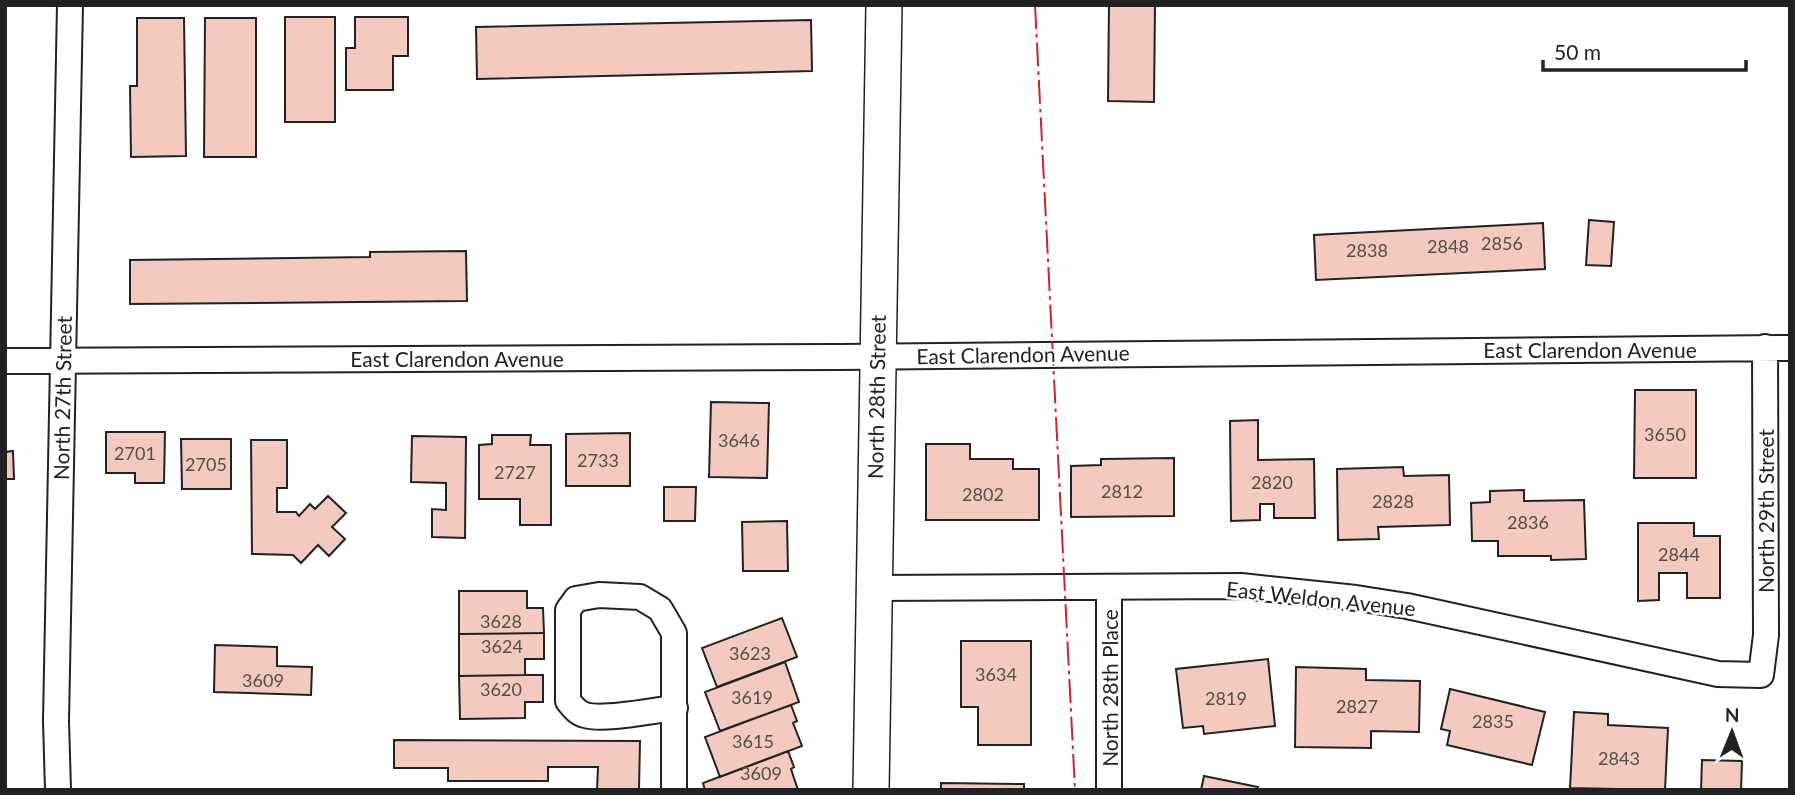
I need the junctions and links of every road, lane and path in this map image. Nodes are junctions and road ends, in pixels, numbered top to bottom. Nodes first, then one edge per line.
1 (70, 5) edge
2 (884, 5) edge
3 (1765, 347) junction
4 (1790, 348) edge
5 (877, 356) junction
6 (63, 360) junction
7 (5, 361) edge
8 (1108, 587) junction
9 (873, 588) junction
10 (1761, 674) joint
11 (675, 708) junction
12 (58, 790) edge
13 (674, 790) edge
14 (871, 790) edge
15 (1110, 790) edge

1 - 6 street, North 27th Street
2 - 5 street, North 28th Street
3 - 4 street, East Clarendon Avenue
3 - 5 street, East Clarendon Avenue
3 - 10 street, North 29th Street
5 - 6 street, East Clarendon Avenue
5 - 9 street, North 28th Street
6 - 7 street, East Clarendon Avenue
6 - 12 street, North 27th Street
8 - 9 street, East Weldon Avenue
8 - 10 street, East Weldon Avenue
8 - 15 street, North 28th Place
9 - 14 street, North 28th Street
11 - 11 street
11 - 13 street

